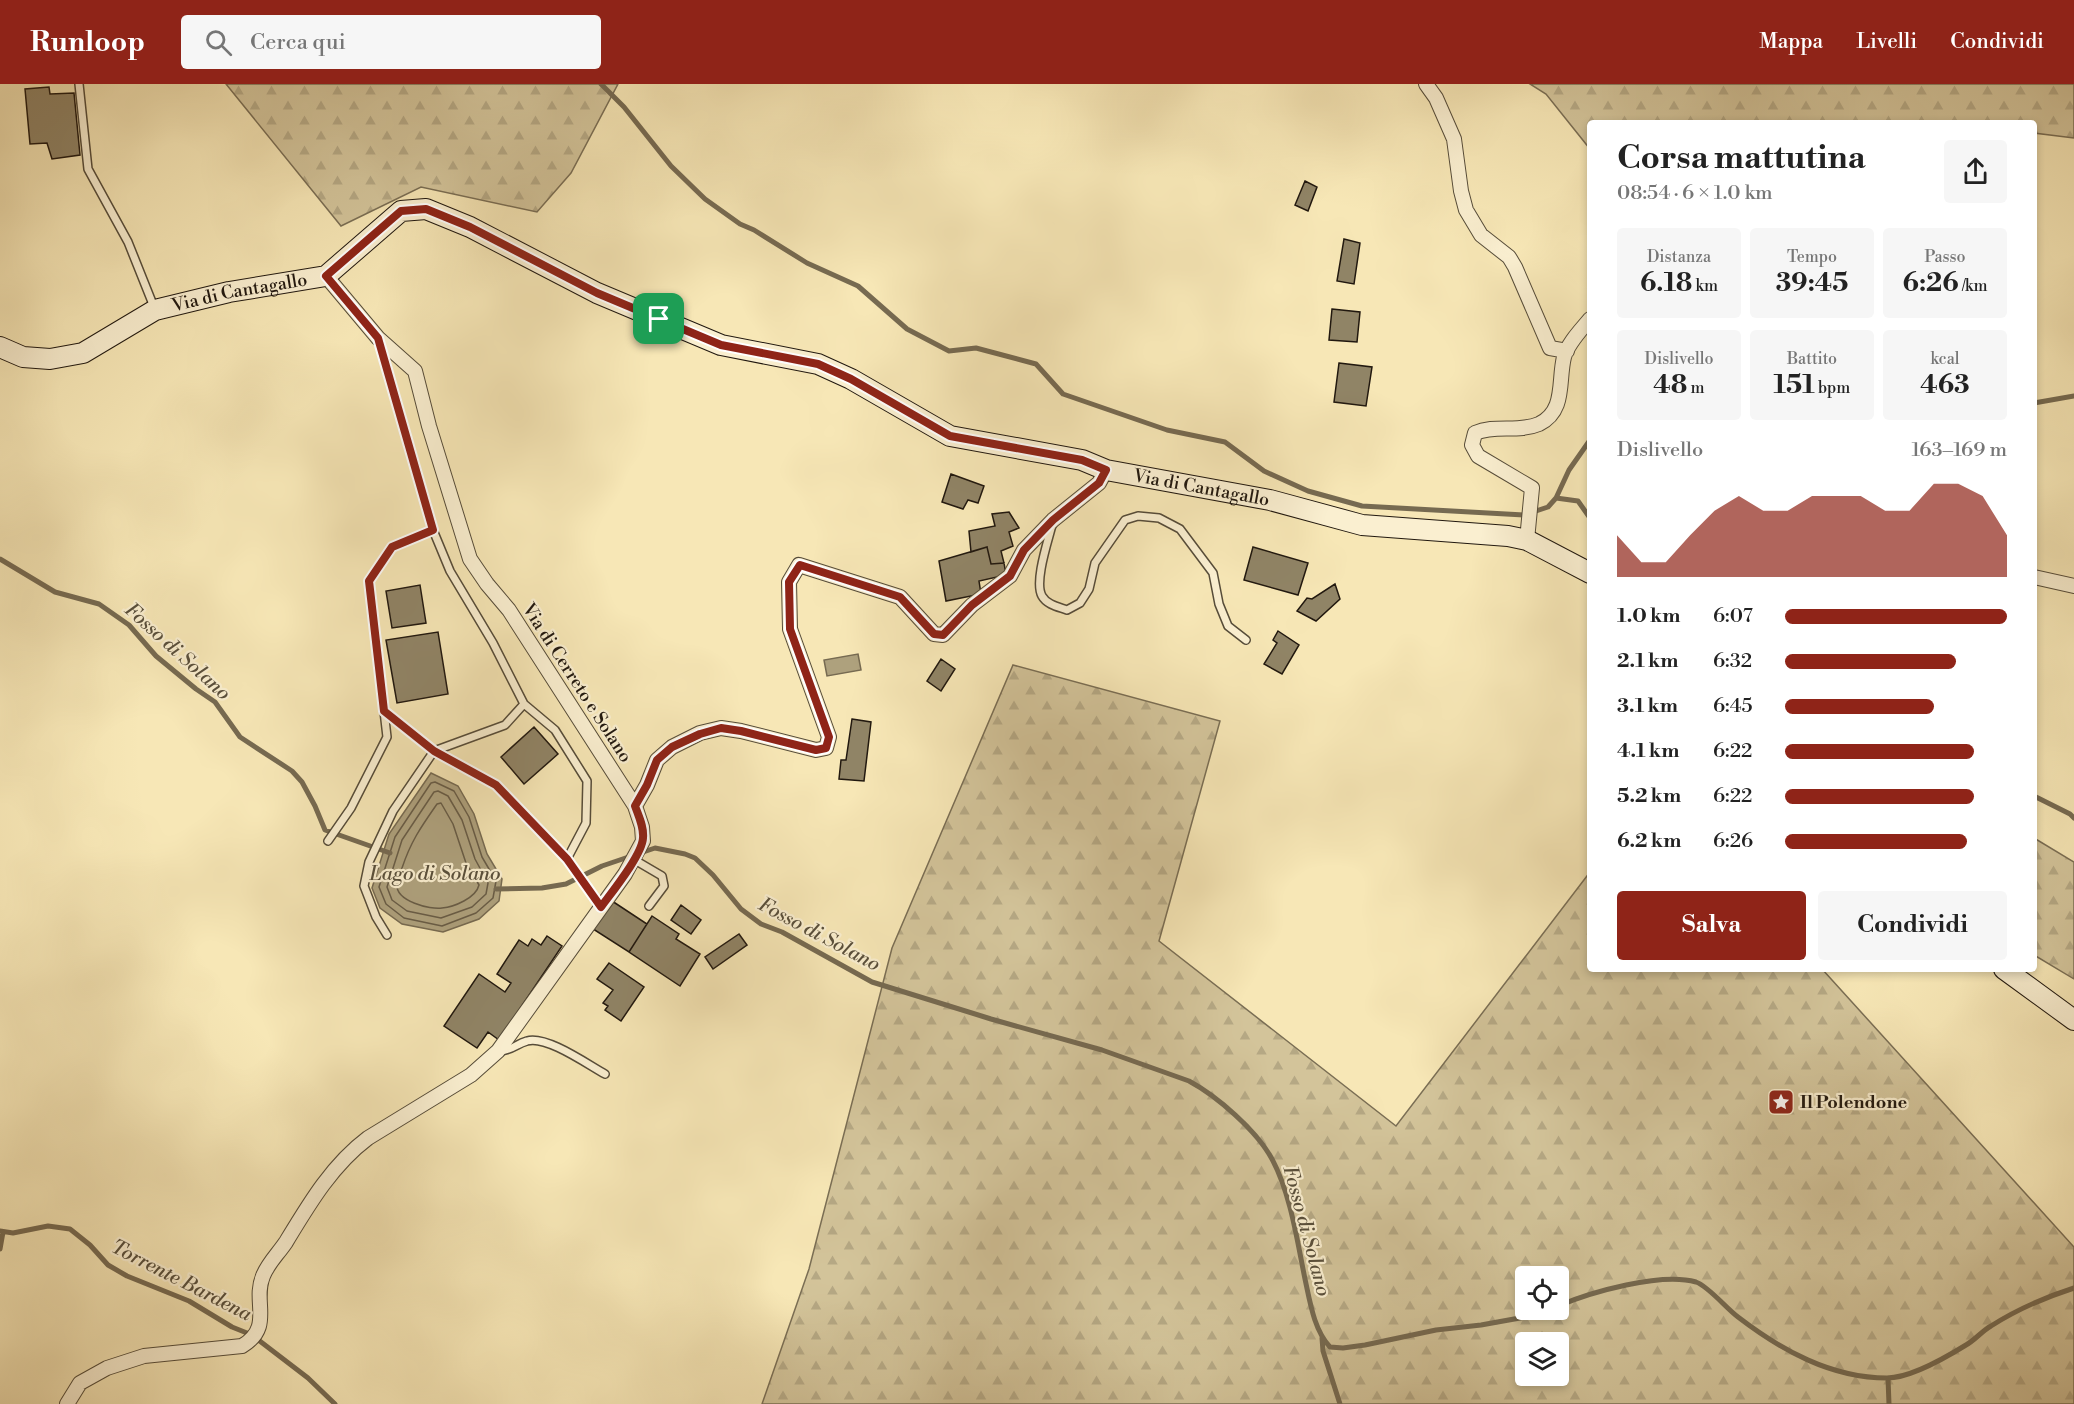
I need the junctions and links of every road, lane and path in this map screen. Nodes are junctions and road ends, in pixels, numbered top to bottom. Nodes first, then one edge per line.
1 (79, 84) edge
2 (1426, 84) edge
3 (326, 276) junction
4 (155, 310) junction
5 (1587, 322) edge
6 (378, 338) junction
7 (0, 347) edge
8 (1567, 351) junction
9 (1106, 470) junction
10 (1053, 520) junction
11 (433, 530) junction
12 (1527, 540) junction
13 (1587, 571) edge
14 (2037, 578) edge
15 (2074, 586) edge
16 (1246, 640) dead end
17 (524, 704) junction
18 (384, 711) junction
19 (434, 751) junction
20 (635, 806) junction
21 (328, 841) dead end
22 (567, 859) junction
23 (633, 859) junction
24 (649, 906) dead end
25 (601, 907) junction
26 (387, 935) dead end
27 (2008, 972) edge
28 (2074, 1020) edge
29 (498, 1051) junction
30 (605, 1074) dead end
31 (67, 1404) edge

1 - 4 lane
2 - 8 street
3 - 4 street, Via di Cantagallo
3 - 6 street, Via di Cerreto e Solano
3 - 9 street, Via di Cantagallo
4 - 7 street, Via di Cantagallo
5 - 8 street
6 - 11 lane
6 - 20 street, Via di Cerreto e Solano
8 - 12 street
9 - 10 street
9 - 12 street, Via di Cantagallo
10 - 16 lane
10 - 20 street
11 - 17 lane
11 - 18 lane
12 - 13 street, Via di Cantagallo
14 - 15 street
17 - 19 lane
17 - 22 lane
18 - 19 lane
18 - 21 lane
19 - 22 lane
19 - 26 lane
20 - 23 street, Via di Cerreto e Solano
22 - 25 lane
23 - 24 lane
23 - 25 street, Via di Cerreto e Solano
25 - 29 street, Via di Cerreto e Solano
27 - 28 street
29 - 30 lane
29 - 31 street, Via di Cerreto e Solano

